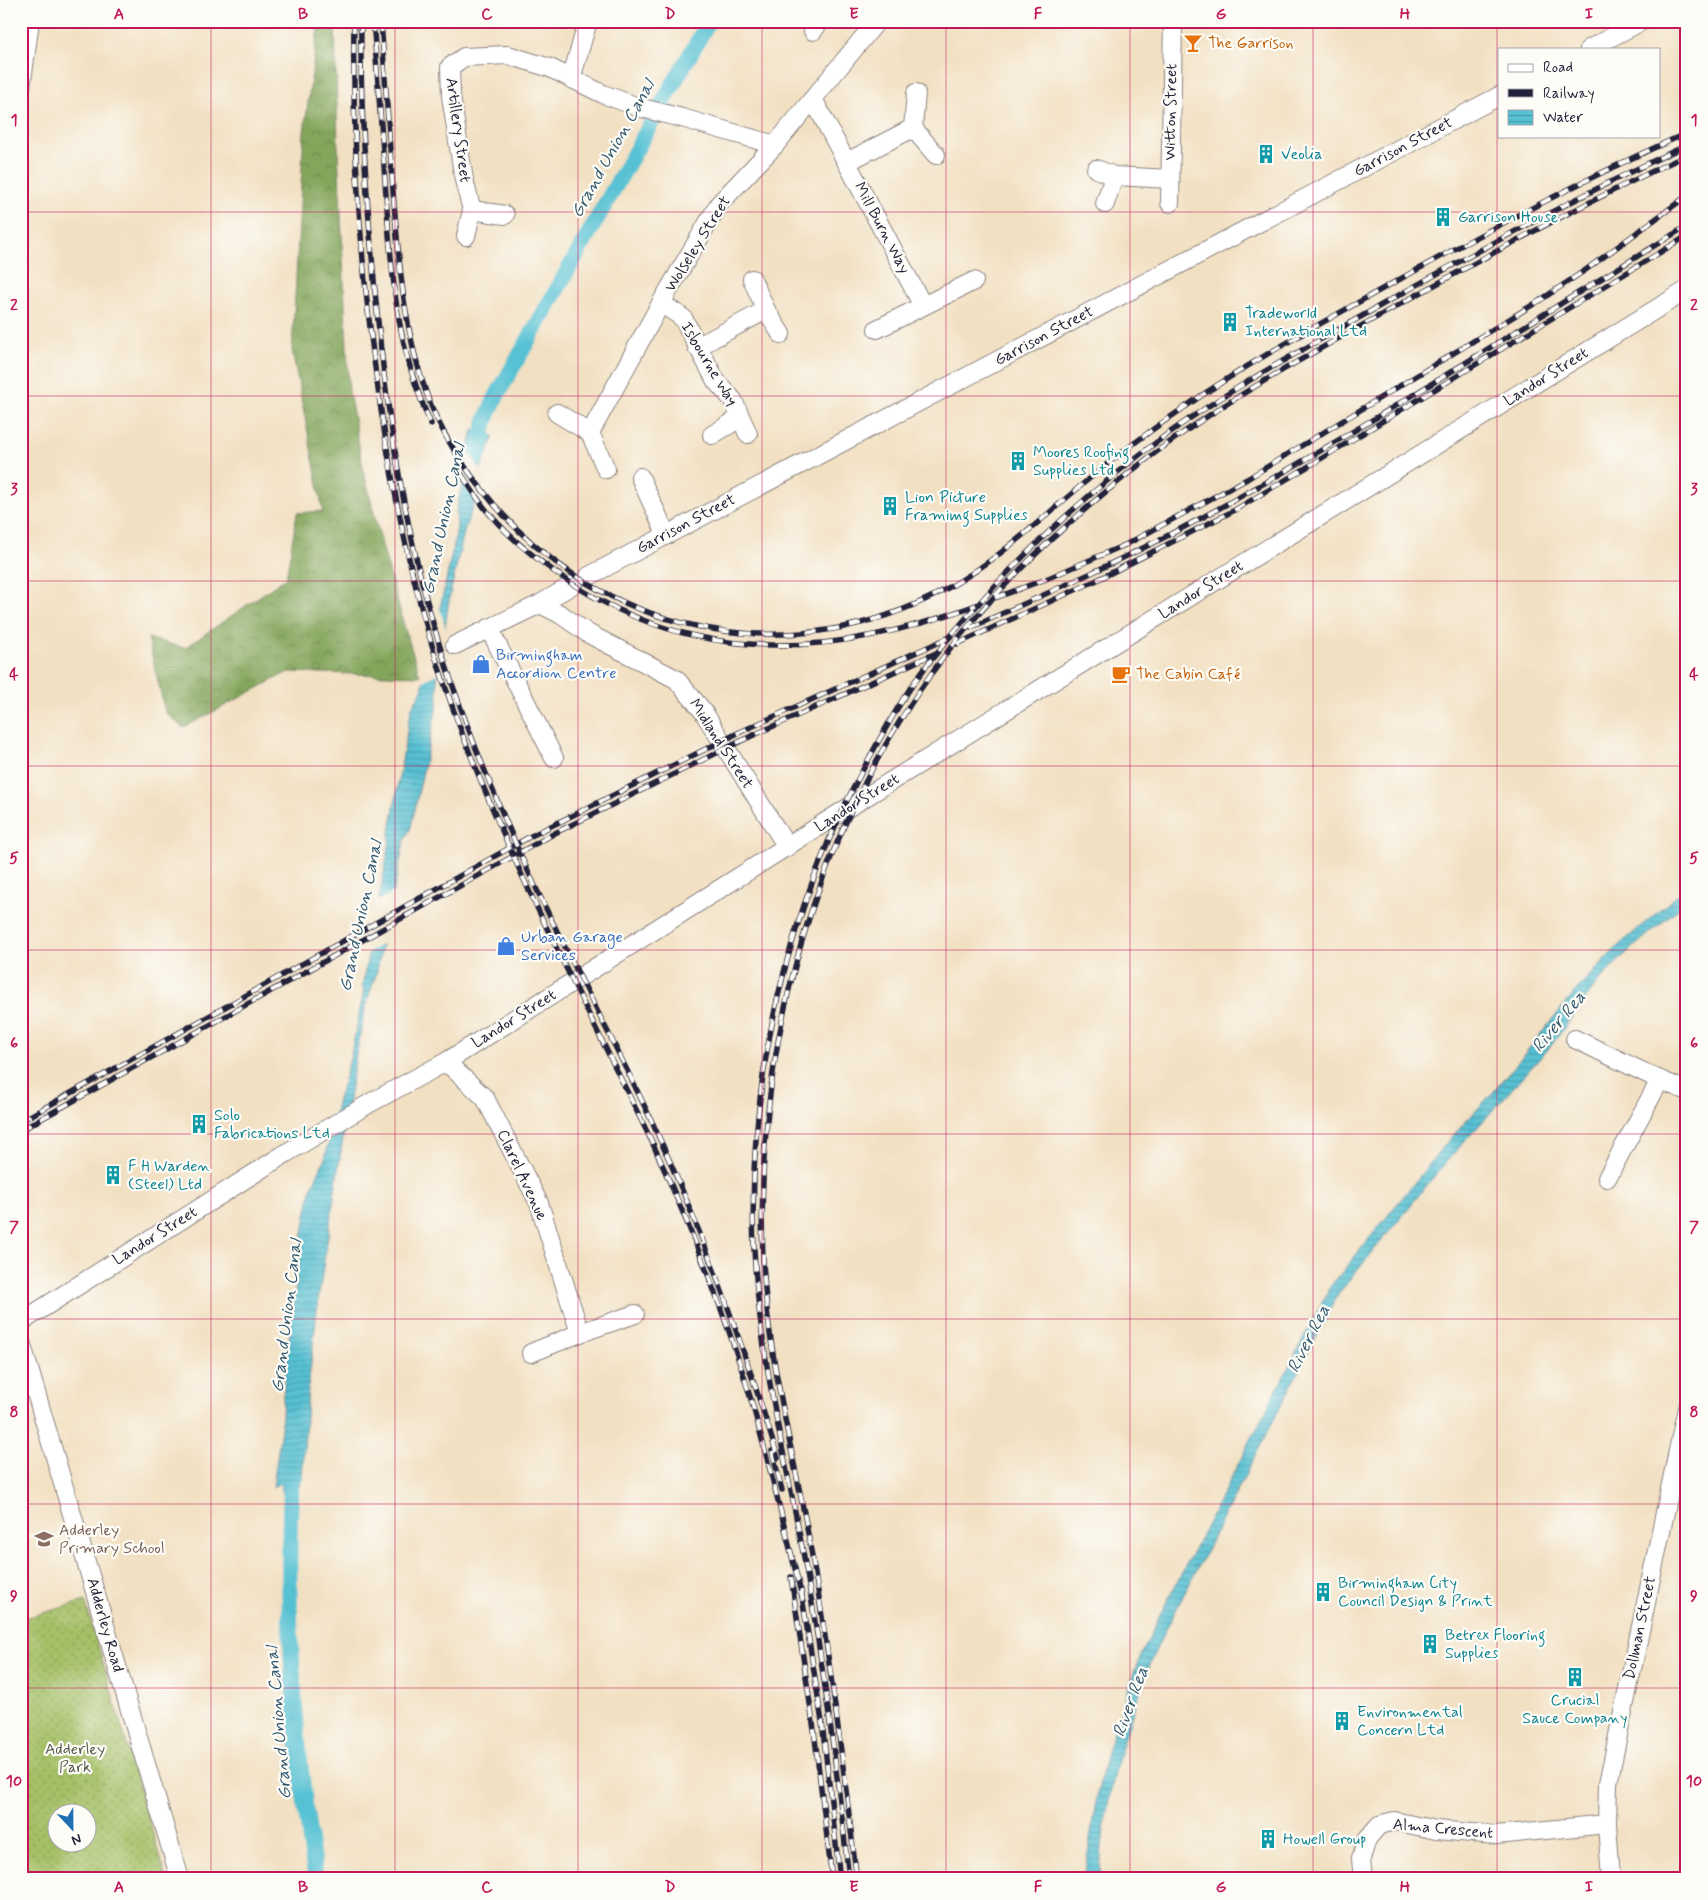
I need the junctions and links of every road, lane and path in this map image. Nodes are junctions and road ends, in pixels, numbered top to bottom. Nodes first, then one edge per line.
1 (30, 21) edge
2 (588, 21) edge
3 (1173, 21) edge
4 (1642, 21) edge
5 (868, 24) edge
6 (1591, 48) edge
7 (571, 79) junction
8 (21, 88) edge
9 (916, 93) dead end
10 (1498, 97) edge
11 (813, 99) junction
12 (912, 128) junction
13 (774, 145) junction
14 (936, 155) dead end
15 (847, 162) junction
16 (1096, 169) dead end
17 (1114, 176) junction
18 (1170, 179) junction
19 (1170, 203) dead end
20 (1105, 204) dead end
21 (472, 210) junction
22 (505, 215) dead end
23 (466, 236) dead end
24 (752, 279) dead end
25 (974, 281) dead end
26 (1687, 290) edge
27 (661, 303) junction
28 (923, 306) junction
29 (766, 310) junction
30 (877, 329) dead end
31 (781, 334) dead end
32 (697, 347) junction
33 (557, 413) dead end
34 (590, 433) junction
35 (712, 435) dead end
36 (606, 469) dead end
37 (640, 477) dead end
38 (666, 534) junction
39 (540, 604) junction
40 (489, 628) junction
41 (455, 645) dead end
42 (554, 758) dead end
43 (787, 847) junction
44 (1576, 1040) dead end
45 (446, 1062) junction
46 (1660, 1080) junction
47 (1687, 1090) edge
48 (1607, 1178) dead end
49 (23, 1314) edge
50 (635, 1314) dead end
51 (580, 1333) junction
52 (21, 1342) edge
53 (531, 1353) dead end
54 (1687, 1408) edge
55 (1607, 1824) junction
56 (180, 1879) edge
57 (1363, 1879) edge
58 (1612, 1879) edge

1 - 8 street
2 - 7 street
3 - 18 street, Witton Street
4 - 6 street
5 - 11 street, Wolseley Street
7 - 13 street, Artillery Street
7 - 21 street, Artillery Street
9 - 12 street
10 - 38 street, Garrison Street
11 - 13 street, Wolseley Street
11 - 15 street, Mill Burn Way
12 - 14 street
12 - 15 street
13 - 27 street, Wolseley Street
15 - 28 street, Mill Burn Way
16 - 17 street
17 - 18 street
17 - 20 street
18 - 19 street, Witton Street
21 - 22 street
21 - 23 street, Artillery Street
24 - 29 street
25 - 28 street
26 - 43 street, Landor Street
27 - 32 street, Isbourne Way
27 - 34 street, Wolseley Street
28 - 30 street
29 - 31 street
29 - 32 street
32 - 35 street, Isbourne Way
33 - 34 street
34 - 36 street
37 - 38 street
38 - 39 street, Garrison Street
39 - 40 street, Garrison Street
39 - 43 street, Midland Street
40 - 41 street, Garrison Street
40 - 42 street
43 - 45 street, Landor Street
44 - 46 street
45 - 49 street, Landor Street
45 - 51 street, Clarel Avenue
46 - 47 street
46 - 48 street
50 - 51 street
51 - 53 street
52 - 56 street, Adderley Road
54 - 55 street, Dollman Street
55 - 57 street, Alma Crescent
55 - 58 street, Dollman Street

